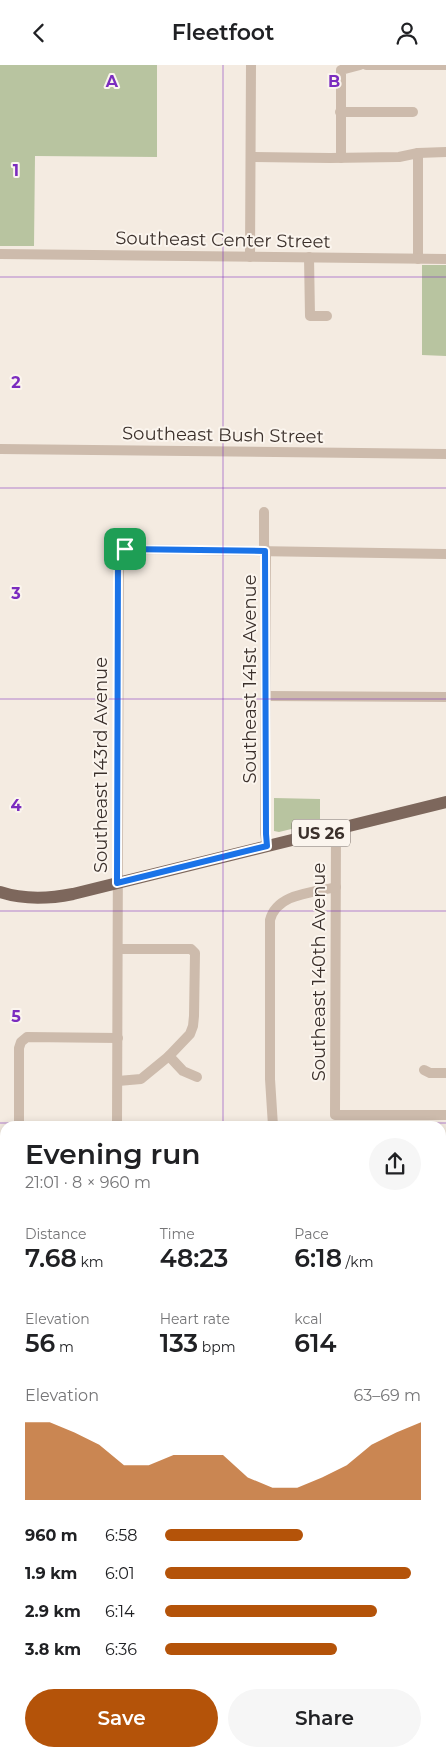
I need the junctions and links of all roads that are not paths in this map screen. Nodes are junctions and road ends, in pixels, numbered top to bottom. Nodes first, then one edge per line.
1 (252, 65) edge
2 (360, 65) edge
3 (366, 65) edge
4 (446, 65) edge
5 (340, 112) junction
6 (413, 112) dead end
7 (446, 152) edge
8 (418, 153) junction
9 (252, 157) junction
10 (341, 158) junction
11 (0, 254) edge
12 (250, 257) junction
13 (309, 257) junction
14 (418, 259) junction
15 (446, 259) edge
16 (327, 316) dead end
17 (0, 449) edge
18 (446, 454) edge
19 (264, 512) dead end
20 (265, 551) junction
21 (446, 554) edge
22 (266, 696) junction
23 (446, 697) edge
24 (446, 802) edge
25 (336, 829) junction
26 (267, 846) junction
27 (117, 883) junction
28 (336, 887) junction
29 (0, 892) edge
30 (118, 949) junction
31 (118, 1038) junction
32 (169, 1056) junction
33 (424, 1069) dead end
34 (446, 1073) edge
35 (197, 1077) dead end
36 (118, 1081) junction
37 (446, 1115) edge
38 (19, 1121) edge
39 (117, 1121) edge
40 (273, 1121) edge
41 (421, 1121) dead end
42 (446, 1121) edge

1 - 9 street
2 - 5 street
3 - 4 street
5 - 6 street
5 - 10 street
7 - 8 street
8 - 10 street
8 - 14 street
9 - 10 street
9 - 12 street
11 - 12 street, Southeast Center Street
12 - 13 street, Southeast Center Street
13 - 14 street, Southeast Center Street
13 - 16 street
14 - 15 street, Southeast Center Street
17 - 18 street, Southeast Bush Street
19 - 20 street, Southeast 141st Avenue
20 - 21 street
20 - 22 street, Southeast 141st Avenue
20 - 27 street, Southeast 143rd Avenue
22 - 23 street
22 - 26 street, Southeast 141st Avenue
24 - 25 main road, US 26
25 - 26 main road, US 26
25 - 28 street, Southeast 140th Avenue
26 - 27 main road, US 26
27 - 29 main road, US 26
27 - 30 street, Southeast 143rd Avenue
28 - 37 street, Southeast 140th Avenue
28 - 40 street
30 - 31 street, Southeast 143rd Avenue
30 - 32 street
31 - 36 street, Southeast 143rd Avenue
31 - 38 street
32 - 35 street
32 - 36 street
33 - 34 street
36 - 39 street, Southeast 143rd Avenue
41 - 42 street

